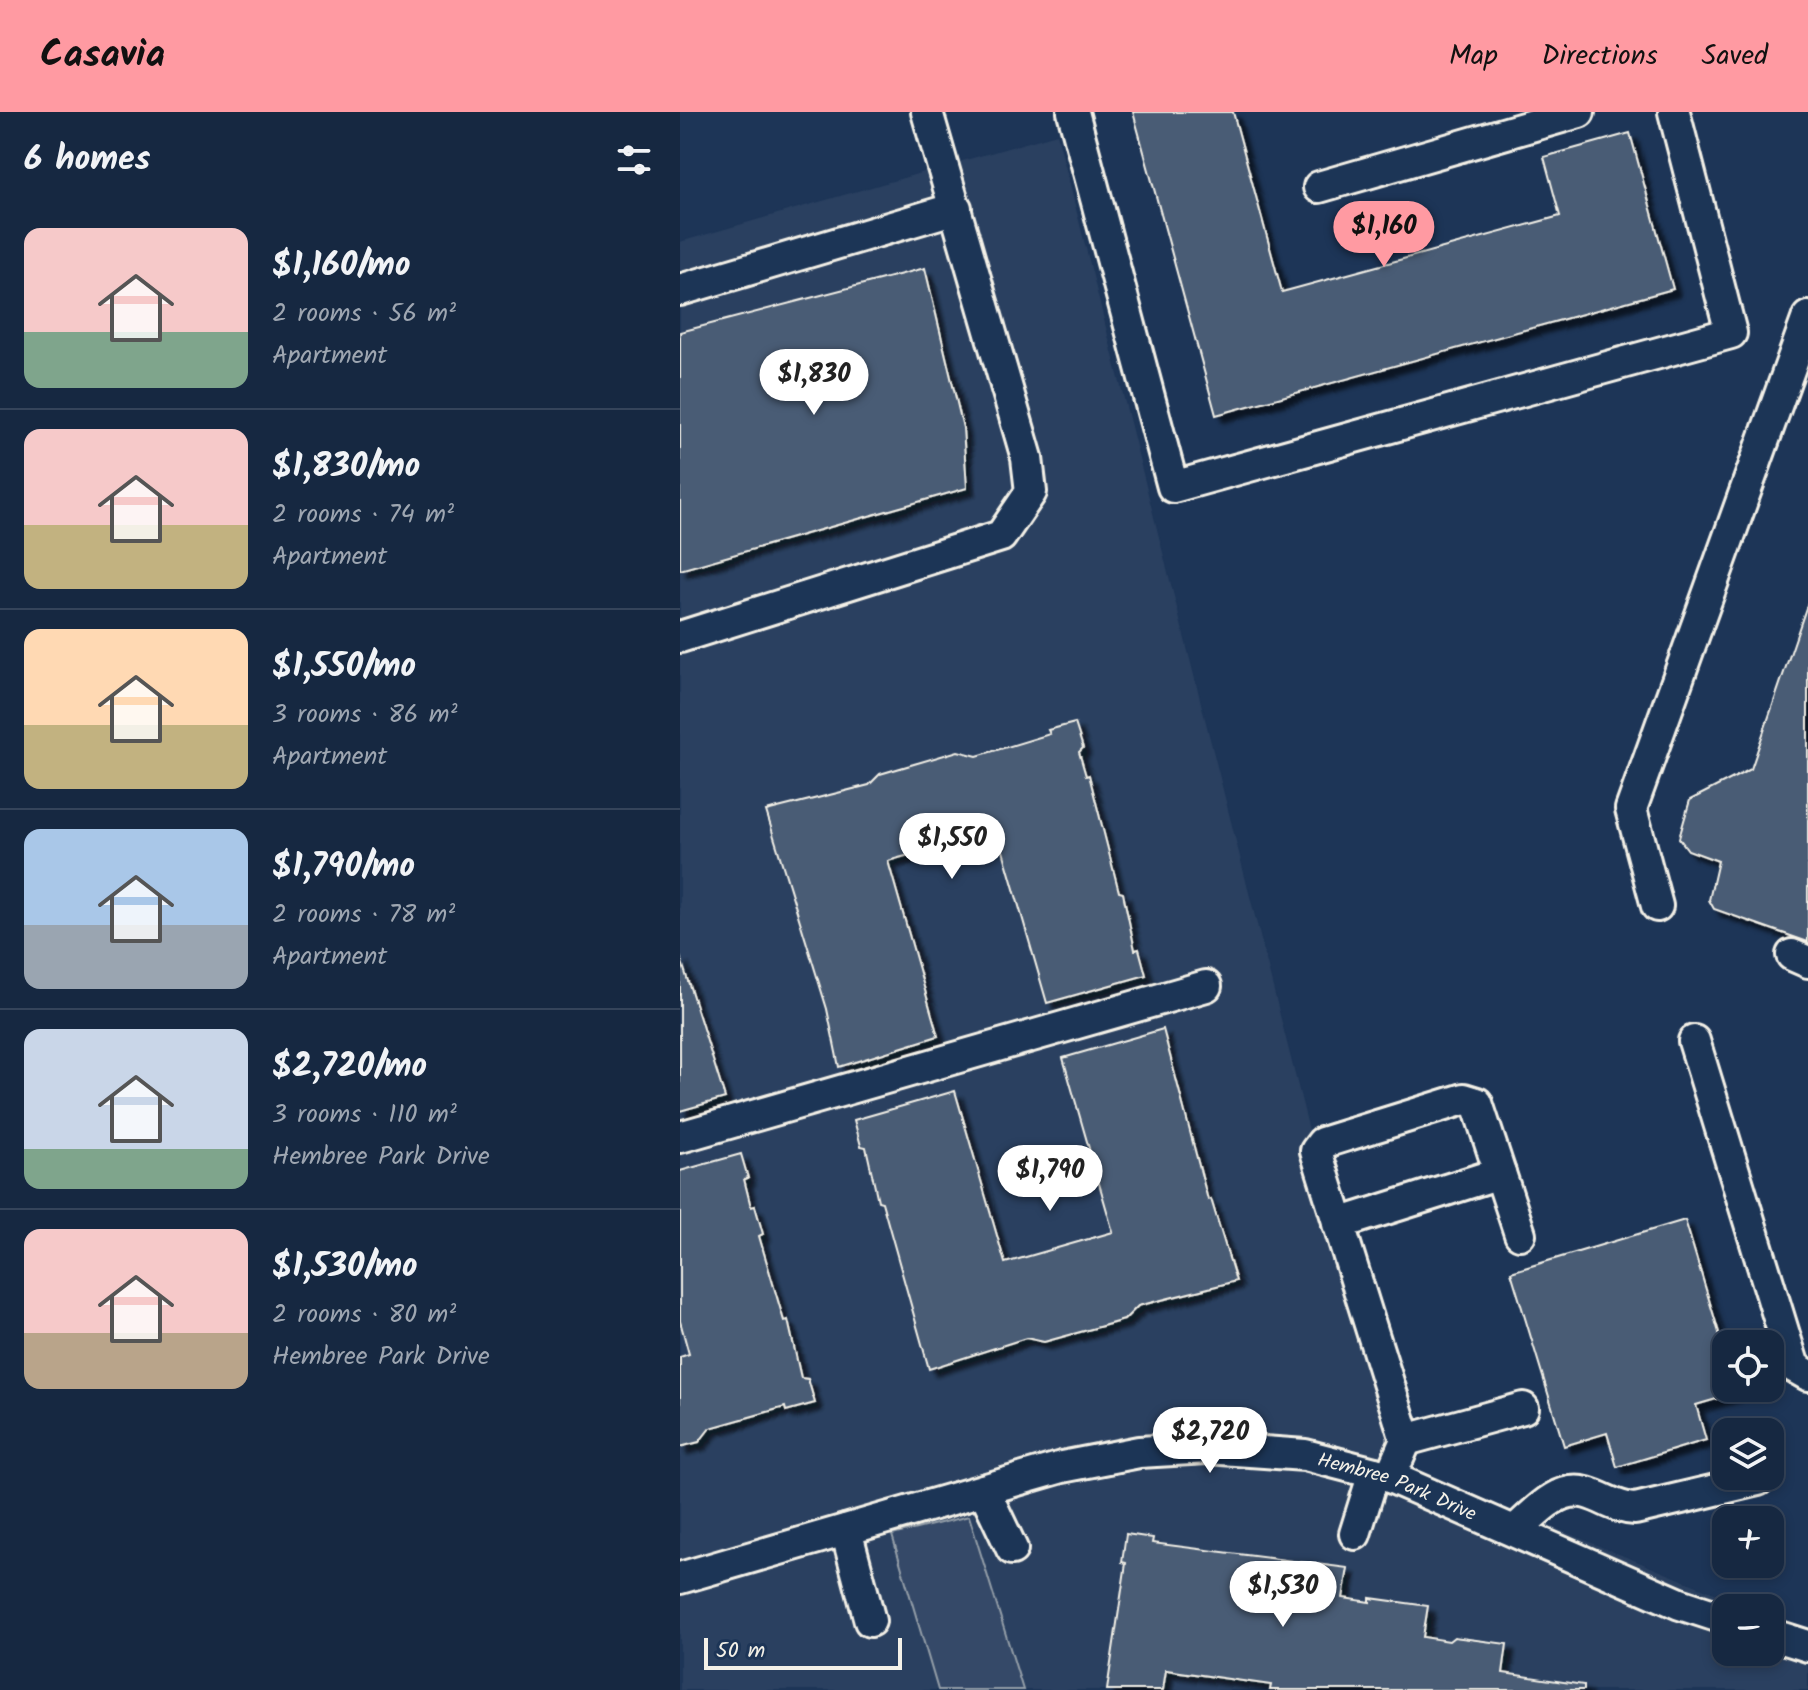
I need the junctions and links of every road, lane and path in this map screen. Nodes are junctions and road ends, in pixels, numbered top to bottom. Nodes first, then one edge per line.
1 (927, 112) edge
2 (1073, 112) edge
3 (1579, 112) edge
4 (1674, 112) edge
5 (1319, 187) dead end
6 (956, 208) junction
7 (680, 290) edge
8 (1808, 317) edge
9 (680, 637) edge
10 (1657, 906) dead end
11 (1206, 986) dead end
12 (1694, 1041) dead end
13 (680, 1137) edge
14 (1500, 1173) junction
15 (1338, 1224) junction
16 (1520, 1234) dead end
17 (1808, 1375) edge
18 (1523, 1408) dead end
19 (1406, 1440) junction
20 (1382, 1475) junction
21 (984, 1490) junction
22 (1716, 1490) edge
23 (846, 1530) junction
24 (1516, 1530) junction
25 (1355, 1534) dead end
26 (1012, 1549) dead end
27 (680, 1578) edge
28 (1712, 1614) edge
29 (870, 1621) dead end
30 (1784, 1638) edge
31 (1808, 1646) edge

1 - 6 street
2 - 4 street
3 - 5 street
6 - 7 street
6 - 9 street
8 - 10 street
11 - 13 street
12 - 17 street
14 - 15 street
14 - 15 street
14 - 16 street
15 - 19 street
18 - 19 street
19 - 20 street
20 - 21 street, Hembree Park Drive
20 - 24 street, Hembree Park Drive
20 - 25 street
21 - 23 street, Hembree Park Drive
21 - 26 street
22 - 24 street
23 - 27 street, Hembree Park Drive
23 - 29 street
24 - 28 street, Hembree Park Drive
30 - 31 street

